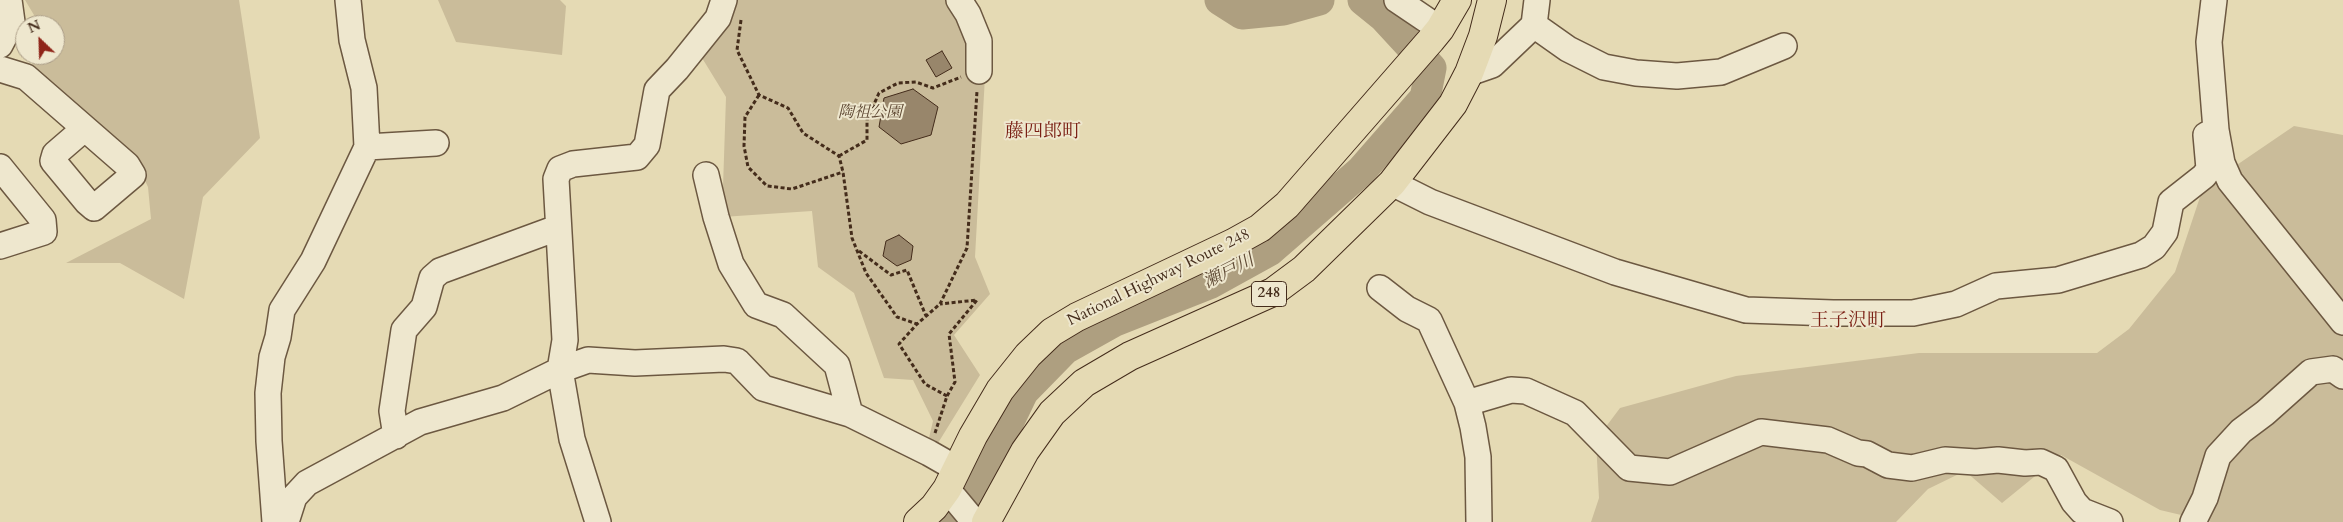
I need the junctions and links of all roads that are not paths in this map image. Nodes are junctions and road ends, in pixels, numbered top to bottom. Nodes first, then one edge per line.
1 (348, 0) edge
2 (959, 0) edge
3 (1397, 0) edge
4 (1457, 0) edge
5 (1492, 0) edge
6 (1537, 0) edge
7 (2214, 0) edge
8 (732, 8) edge
9 (7, 15) edge
10 (1534, 25) junction
11 (1436, 34) junction
12 (0, 45) edge
13 (1784, 46) dead end
14 (0, 69) edge
15 (979, 70) road end
16 (1469, 73) junction
17 (84, 129) dead end
18 (2216, 130) junction
19 (436, 143) dead end
20 (367, 147) junction
21 (0, 167) edge
22 (706, 175) dead end
23 (1392, 183) junction
24 (557, 228) junction
25 (0, 246) edge
26 (1380, 288) dead end
27 (2343, 322) edge
28 (560, 370) junction
29 (2343, 376) edge
30 (1467, 403) junction
31 (850, 414) junction
32 (396, 436) junction
33 (951, 484) junction
34 (978, 521) edge
35 (276, 522) edge
36 (286, 522) edge
37 (598, 522) edge
38 (918, 522) edge
39 (1479, 522) edge
40 (2110, 522) edge
41 (2193, 522) edge

1 - 20 street
2 - 15 street
3 - 11 street
4 - 11 highway, National Highway Route 248
5 - 16 highway, 248
6 - 10 street
7 - 18 street
8 - 24 street
9 - 12 street
10 - 13 street
10 - 16 street
11 - 33 highway, National Highway Route 248
14 - 17 street
16 - 23 highway, 248
18 - 23 street
18 - 27 street
19 - 20 street
20 - 35 street
21 - 25 street
22 - 31 street
23 - 34 highway, 248
24 - 28 street
24 - 32 street
26 - 30 street
28 - 31 street
28 - 32 street
28 - 37 street
29 - 41 street
30 - 39 street
30 - 40 street
31 - 33 street
32 - 36 street
33 - 34 street
33 - 38 highway, National Highway Route 248

